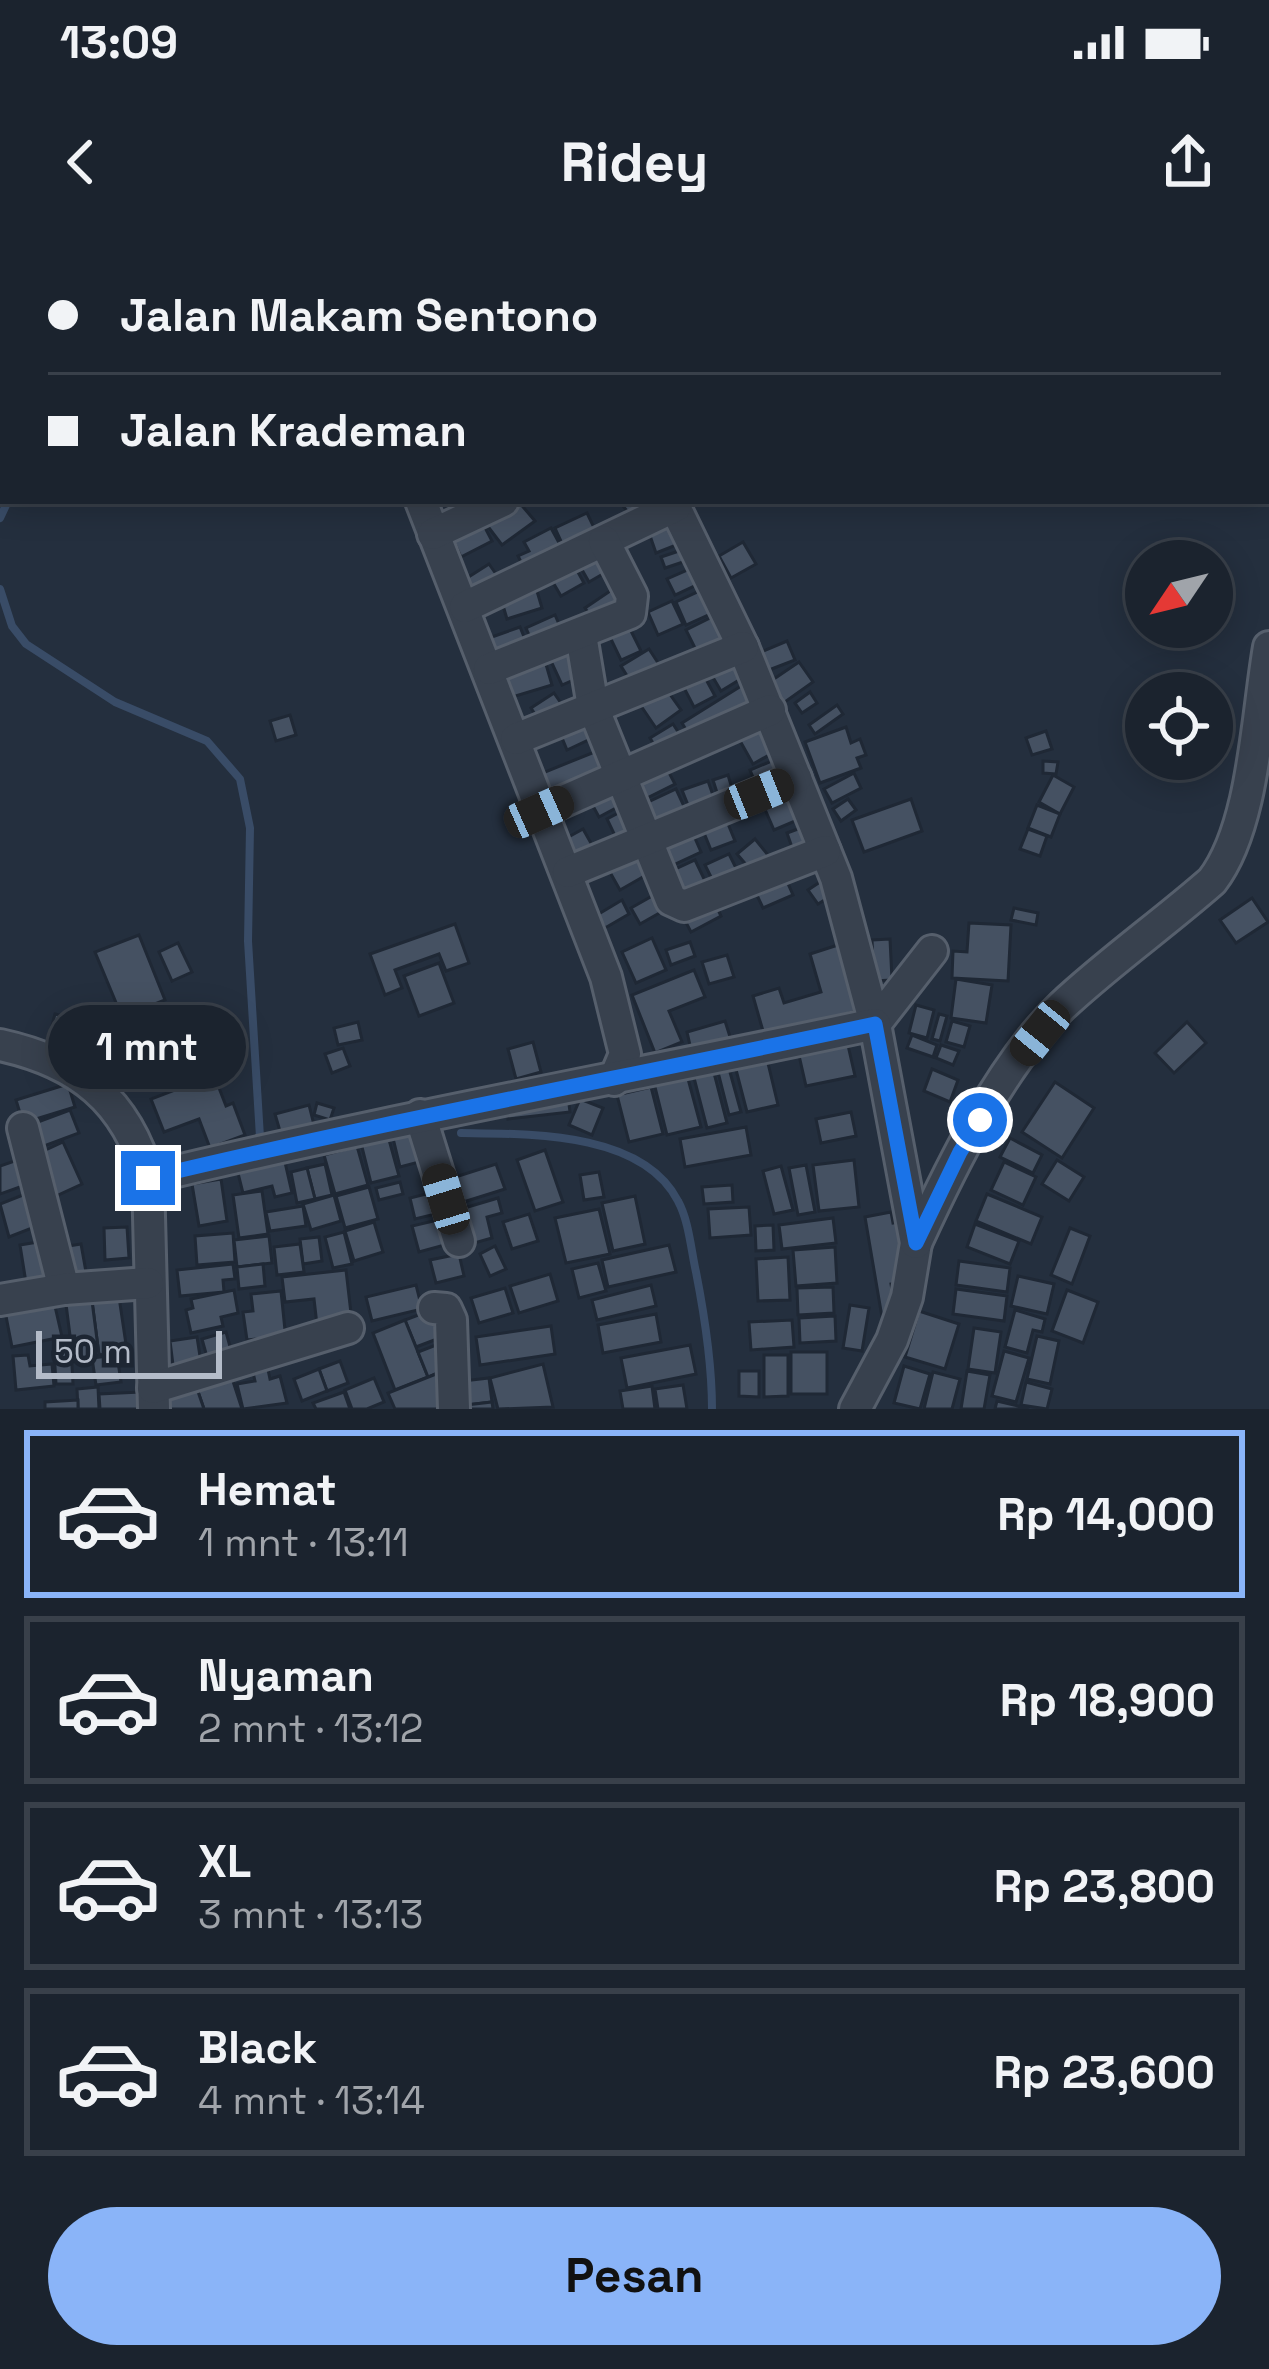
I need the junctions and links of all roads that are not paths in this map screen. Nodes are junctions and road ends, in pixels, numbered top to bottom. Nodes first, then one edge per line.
1 (422, 504) edge
2 (497, 504) edge
3 (674, 504) edge
4 (434, 534) junction
5 (604, 541) junction
6 (465, 607) junction
7 (581, 635) junction
8 (743, 647) junction
9 (1269, 647) edge
10 (489, 669) junction
11 (593, 707) junction
12 (770, 710) junction
13 (516, 739) junction
14 (623, 776) junction
15 (796, 778) junction
16 (539, 812) junction
17 (648, 840) junction
18 (825, 850) junction
19 (568, 872) junction
20 (932, 951) dead end
21 (875, 1024) junction
22 (0, 1045) edge
23 (614, 1080) junction
24 (420, 1114) junction
25 (23, 1128) dead end
26 (148, 1178) junction
27 (459, 1241) dead end
28 (916, 1243) junction
29 (148, 1283) junction
30 (64, 1289) junction
31 (0, 1300) edge
32 (434, 1308) dead end
33 (348, 1328) dead end
34 (153, 1398) edge
35 (454, 1409) edge
36 (855, 1409) edge

1 - 4 street
2 - 4 street
3 - 5 street
3 - 8 street
4 - 6 street
5 - 6 street
5 - 7 street
6 - 10 street
7 - 10 street
7 - 11 street
8 - 11 street
8 - 12 street
9 - 28 street
10 - 13 street
11 - 13 street
11 - 14 street
12 - 14 street
12 - 15 street
13 - 16 street
14 - 16 street
14 - 17 street
15 - 17 street
15 - 18 street
16 - 19 street
17 - 18 street
17 - 19 street
18 - 21 street
19 - 23 street
20 - 21 street
21 - 23 street
21 - 28 street
22 - 26 street
23 - 24 street
24 - 26 street
24 - 27 street
25 - 30 street
26 - 29 street
28 - 36 street
29 - 30 street
29 - 34 street
30 - 31 street
32 - 35 street
33 - 34 street

